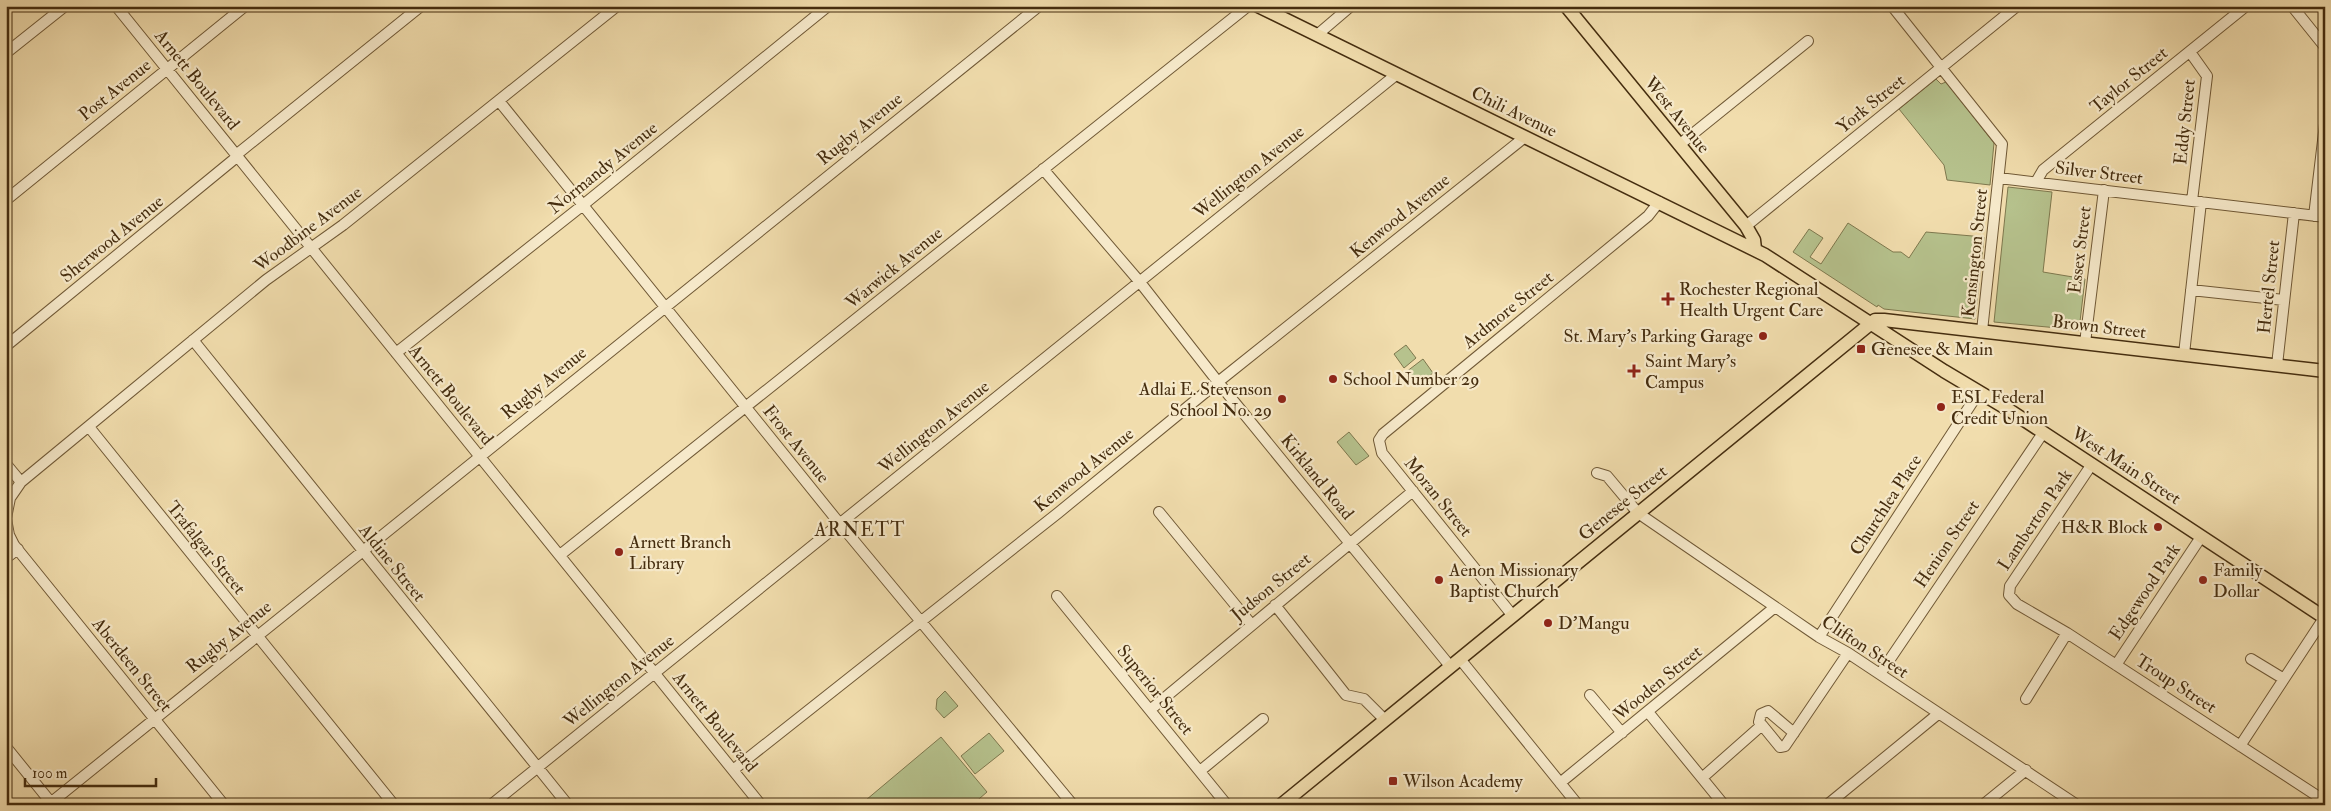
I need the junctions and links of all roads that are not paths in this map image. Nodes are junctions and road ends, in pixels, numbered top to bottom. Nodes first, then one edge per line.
1 (65, 6) edge
2 (116, 6) edge
3 (245, 6) edge
4 (421, 6) edge
5 (617, 6) edge
6 (828, 6) edge
7 (1039, 6) edge
8 (1248, 6) edge
9 (1258, 6) edge
10 (1351, 6) edge
11 (1566, 6) edge
12 (1892, 6) edge
13 (2017, 6) edge
14 (2246, 6) edge
15 (2292, 6) edge
16 (1317, 35) junction
17 (1808, 41) dead end
18 (2325, 47) edge
19 (2190, 52) junction
20 (6, 53) edge
21 (1942, 67) junction
22 (167, 69) junction
23 (1397, 74) junction
24 (499, 101) junction
25 (2325, 124) edge
26 (1525, 137) junction
27 (1679, 145) junction
28 (237, 156) junction
29 (1043, 169) junction
30 (1999, 178) junction
31 (2036, 182) junction
32 (2104, 190) junction
33 (6, 200) edge
34 (1659, 202) junction
35 (2197, 202) junction
36 (583, 206) junction
37 (2294, 214) junction
38 (2314, 216) junction
39 (2325, 217) edge
40 (1746, 226) junction
41 (311, 248) junction
42 (1755, 250) junction
43 (1140, 281) junction
44 (2191, 290) junction
45 (2284, 300) junction
46 (664, 306) junction
47 (1871, 322) junction
48 (1982, 331) junction
49 (193, 340) junction
50 (2085, 343) junction
51 (6, 346) edge
52 (396, 353) junction
53 (2184, 354) junction
54 (2277, 365) junction
55 (2325, 371) edge
56 (1218, 382) junction
57 (1979, 392) junction
58 (746, 408) junction
59 (88, 427) junction
60 (2043, 433) junction
61 (1378, 443) joint
62 (480, 456) junction
63 (6, 464) edge
64 (2092, 464) junction
65 (1597, 473) dead end
66 (20, 484) junction
67 (1413, 492) junction
68 (6, 495) edge
69 (1158, 512) dead end
70 (1638, 513) junction
71 (6, 518) edge
72 (840, 524) junction
73 (6, 535) edge
74 (2201, 536) junction
75 (1350, 543) junction
76 (16, 547) junction
77 (362, 551) junction
78 (560, 555) junction
79 (6, 558) edge
80 (2009, 595) joint
81 (1057, 596) dead end
82 (1275, 604) junction
83 (1775, 607) junction
84 (1513, 616) junction
85 (2324, 618) edge
86 (922, 621) junction
87 (1251, 624) junction
88 (2067, 633) junction
89 (256, 636) junction
90 (1819, 637) junction
91 (1848, 653) junction
92 (2251, 659) dead end
93 (1455, 663) junction
94 (2116, 665) junction
95 (654, 672) junction
96 (1880, 674) junction
97 (2284, 679) junction
98 (1590, 695) dead end
99 (2026, 699) dead end
100 (1150, 710) junction
101 (1648, 712) junction
102 (1938, 714) junction
103 (154, 719) junction
104 (1263, 719) dead end
105 (1385, 720) junction
106 (1762, 725) junction
107 (1622, 733) junction
108 (1794, 733) junction
109 (2240, 746) junction
110 (6, 747) edge
111 (538, 767) junction
112 (733, 770) junction
113 (2026, 770) junction
114 (1200, 771) junction
115 (1702, 778) junction
116 (1560, 783) junction
117 (2325, 801) edge
118 (51, 804) edge
119 (224, 805) edge
120 (394, 805) edge
121 (491, 805) edge
122 (568, 805) edge
123 (761, 805) edge
124 (1073, 805) edge
125 (1227, 805) edge
126 (1281, 805) edge
127 (1578, 805) edge
128 (1724, 805) edge
129 (1827, 805) edge
130 (1983, 805) edge
131 (2077, 805) edge

1 - 20 street
2 - 22 street, Arnett Boulevard
3 - 22 street, Post Avenue
4 - 28 street, Sherwood Avenue
5 - 24 street, Woodbine Avenue
6 - 36 street, Normandy Avenue
7 - 46 street, Rugby Avenue
8 - 29 street, Warwick Avenue
9 - 16 main road, Chili Avenue
10 - 16 street
11 - 27 main road, West Avenue
12 - 21 street
13 - 21 street, York Street
14 - 19 street, Taylor Street
15 - 18 street
16 - 23 main road, Chili Avenue
17 - 27 street
19 - 31 street, Taylor Street
19 - 35 street, Eddy Street
21 - 30 street
21 - 40 street, York Street
22 - 28 street, Arnett Boulevard
22 - 33 street, Post Avenue
23 - 26 main road, Chili Avenue
23 - 43 street, Wellington Avenue
24 - 36 street, Frost Avenue
24 - 41 street, Woodbine Avenue
25 - 38 street
26 - 34 main road, Chili Avenue
26 - 56 street, Kenwood Avenue
27 - 40 main road, West Avenue
28 - 41 street, Arnett Boulevard
28 - 51 street, Sherwood Avenue
29 - 43 street, Kirkland Road
29 - 58 street, Warwick Avenue
30 - 31 street, Silver Street
30 - 48 street, Kensington Street
31 - 32 street, Silver Street
32 - 35 street, Silver Street
32 - 50 street, Essex Street
34 - 42 main road, Chili Avenue
34 - 61 street, Ardmore Street
35 - 37 street, Silver Street
35 - 44 street, Eddy Street
36 - 46 street, Frost Avenue
36 - 52 street, Normandy Avenue
37 - 38 street, Silver Street
37 - 45 street, Hertel Street
38 - 39 street, Silver Street
40 - 42 main road, West Avenue
41 - 49 street, Woodbine Avenue
41 - 52 street, Arnett Boulevard
42 - 47 main road, West Main Street
43 - 56 street, Kirkland Road
43 - 72 street, Wellington Avenue
44 - 45 street
44 - 53 street, Eddy Street
45 - 54 street, Hertel Street
46 - 58 street, Frost Avenue
46 - 62 street, Rugby Avenue
47 - 48 main road, Brown Street
47 - 57 main road, West Main Street
47 - 70 main road, Genesee Street
48 - 50 main road, Brown Street
49 - 59 street, Woodbine Avenue
49 - 77 street, Aldine Street
50 - 53 main road, Brown Street
52 - 62 street, Arnett Boulevard
53 - 54 main road, Brown Street
54 - 55 main road, Brown Street
56 - 75 street, Kirkland Road
56 - 86 street, Kenwood Avenue
57 - 60 main road, West Main Street
57 - 90 street, Churchlea Place
58 - 72 street, Frost Avenue
58 - 78 street, Warwick Avenue
59 - 66 street, Woodbine Avenue
59 - 89 street, Trafalgar Street
60 - 64 main road, West Main Street
60 - 96 street, Henion Street
61 - 67 street, Moran Street
62 - 77 street, Rugby Avenue
62 - 78 street, Arnett Boulevard
63 - 66 street
64 - 74 main road, West Main Street
64 - 80 street, Lamberton Park
65 - 70 street, Clifton Street
66 - 68 street
66 - 71 street, Aberdeen Street
67 - 75 street, Judson Street
67 - 84 street, Moran Street
69 - 87 street
70 - 83 street, Clifton Street
70 - 84 main road, Genesee Street
71 - 76 street, Aberdeen Street
72 - 86 street, Frost Avenue
72 - 95 street, Wellington Avenue
73 - 76 street, Aberdeen Street
74 - 85 main road, West Main Street
74 - 94 street, Edgewood Park
75 - 82 street, Judson Street
75 - 93 street, Kirkland Road
76 - 79 street
76 - 103 street, Aberdeen Street
77 - 89 street, Rugby Avenue
77 - 111 street, Aldine Street
78 - 95 street, Arnett Boulevard
80 - 88 street, Troup Street
81 - 100 street, Superior Street
82 - 87 street, Judson Street
82 - 105 street
83 - 90 street, Clifton Street
83 - 101 street, Wooden Street
84 - 93 main road, Genesee Street
85 - 97 street
86 - 112 street, Kenwood Avenue
86 - 124 street, Frost Avenue
87 - 100 street, Judson Street
88 - 94 street, Troup Street
88 - 99 street
89 - 103 street, Rugby Avenue
89 - 120 street, Trafalgar Street
90 - 91 street, Clifton Street
91 - 96 street, Clifton Street
91 - 108 street
92 - 97 street
93 - 105 main road, Genesee Street
93 - 116 street, Kirkland Road
94 - 109 street, Troup Street
95 - 111 street, Wellington Avenue
95 - 112 street, Arnett Boulevard
96 - 102 street, Clifton Street
97 - 109 street
98 - 107 street
100 - 114 street, Superior Street
101 - 107 street, Wooden Street
101 - 115 street
102 - 113 street, Clifton Street
102 - 129 street
103 - 118 street, Rugby Avenue
103 - 119 street, Aberdeen Street
104 - 114 street
105 - 126 main road, Genesee Street
106 - 108 street
106 - 108 street
106 - 115 street
107 - 116 street, Wooden Street
109 - 117 street, Troup Street
110 - 118 street
111 - 121 street, Wellington Avenue
111 - 122 street, Aldine Street
112 - 123 street, Arnett Boulevard
113 - 130 street
113 - 131 street, Clifton Street
114 - 125 street, Superior Street
115 - 128 street
116 - 127 street, Kirkland Road

